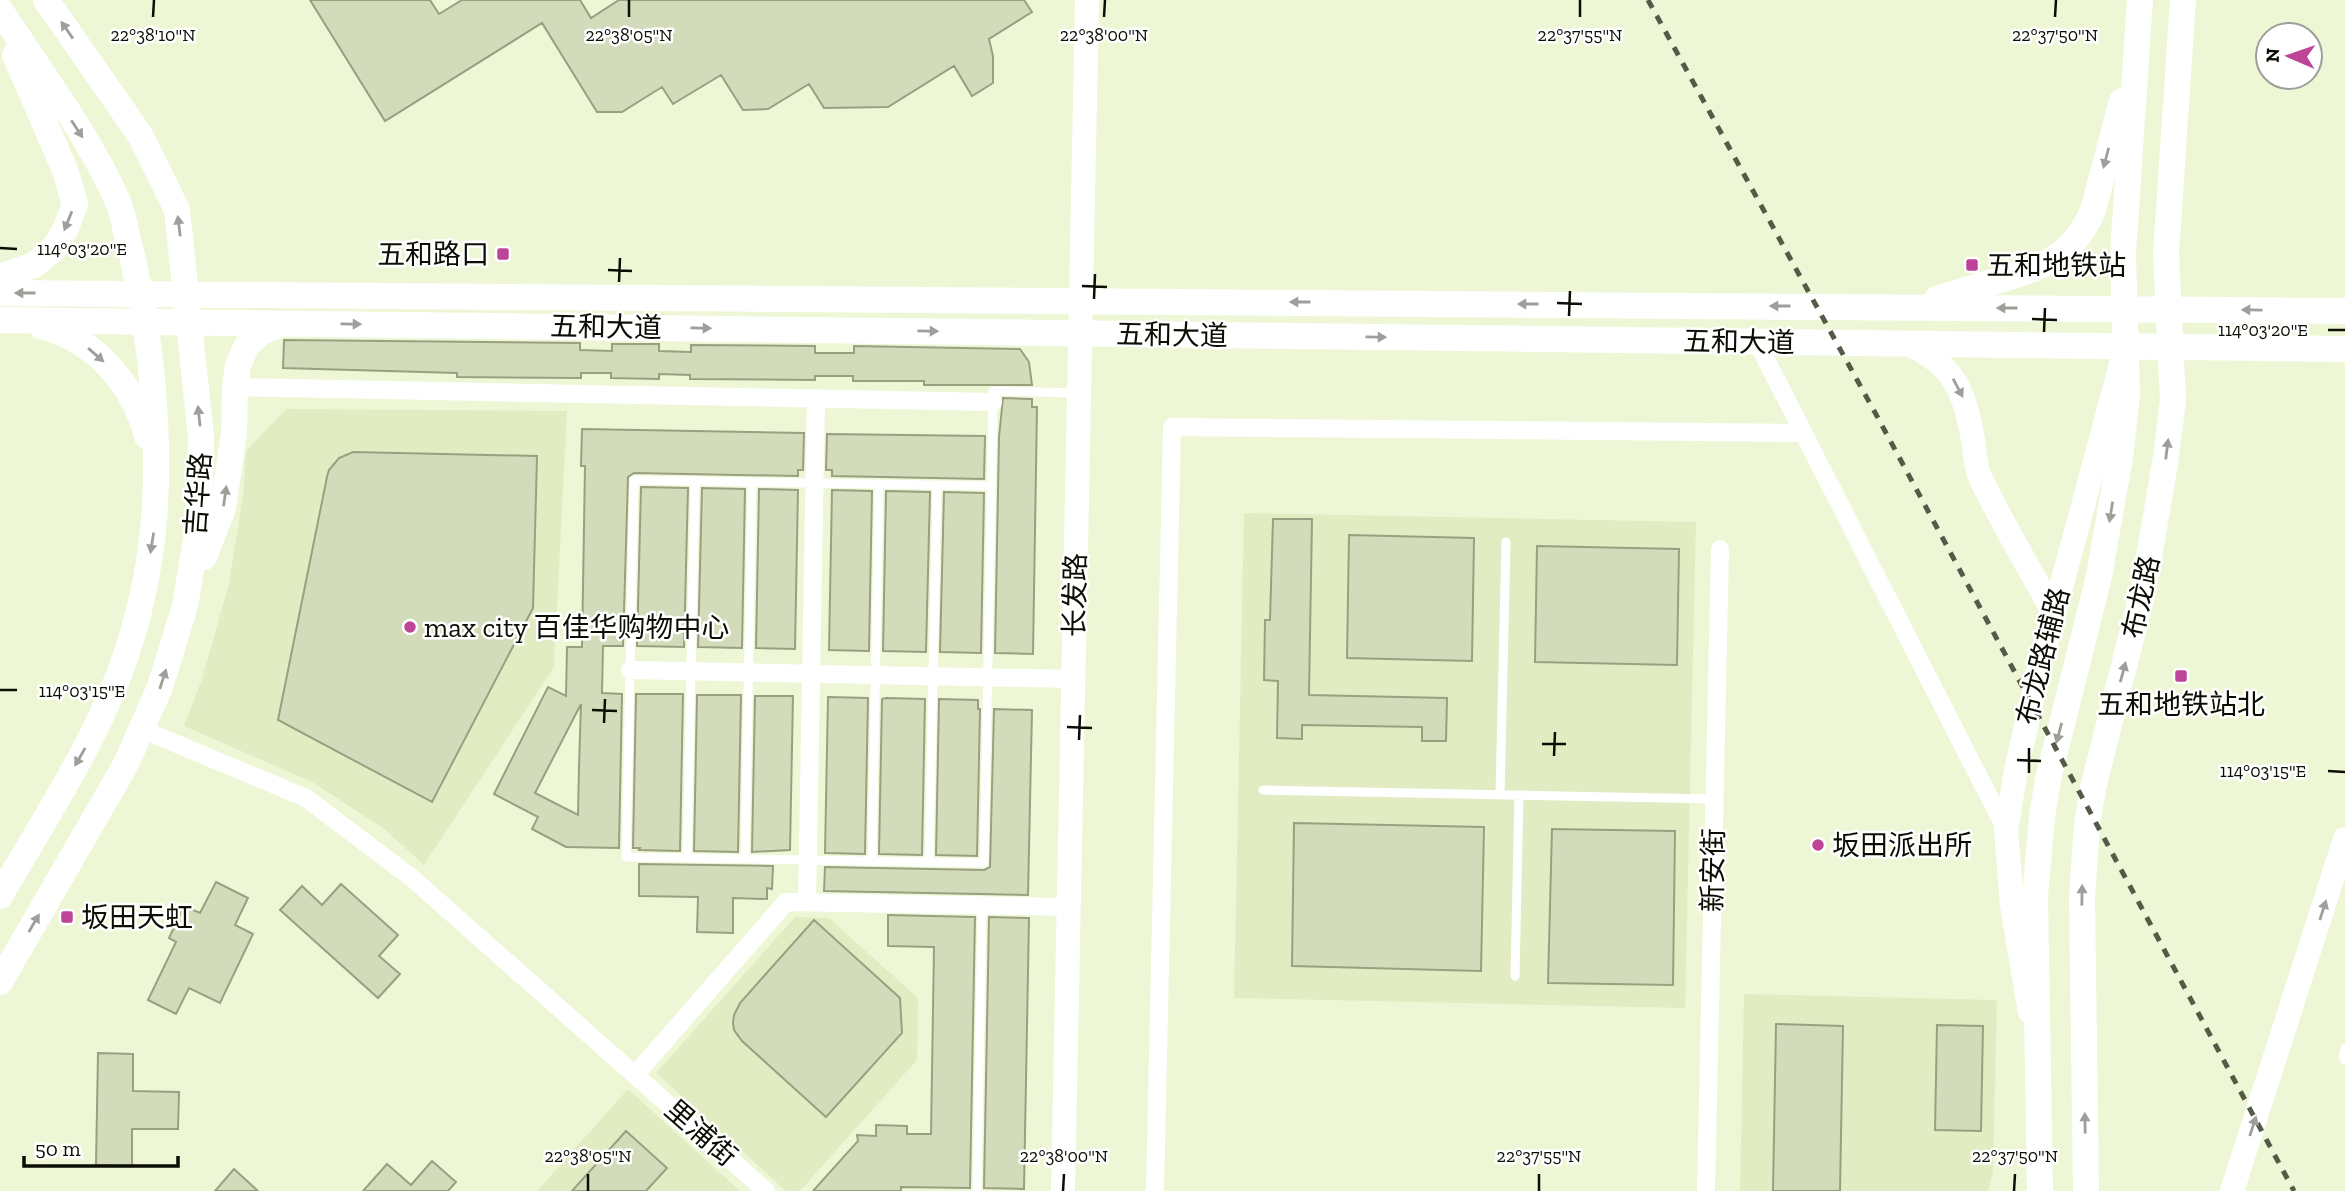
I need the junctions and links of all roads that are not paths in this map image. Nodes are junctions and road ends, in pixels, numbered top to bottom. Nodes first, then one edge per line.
1 (46, 0) edge
2 (1087, 0) edge
3 (2140, 0) edge
4 (2183, 0) edge
5 (0, 10) edge
6 (0, 22) edge
7 (2137, 45) junction
8 (0, 277) edge
9 (0, 293) edge
10 (142, 294) junction
11 (187, 294) junction
12 (1081, 301) junction
13 (1911, 307) junction
14 (2125, 309) junction
15 (2169, 309) junction
16 (2345, 311) edge
17 (6, 320) edge
18 (145, 321) junction
19 (190, 322) junction
20 (282, 323) junction
21 (1080, 333) junction
22 (1757, 342) junction
23 (1909, 344) junction
24 (2126, 347) junction
25 (2171, 347) junction
26 (2345, 349) edge
27 (234, 387) junction
28 (1079, 393) junction
29 (816, 398) junction
30 (993, 401) junction
31 (1803, 433) junction
32 (157, 475) junction
33 (695, 481) junction
34 (752, 482) junction
35 (815, 483) junction
36 (880, 484) junction
37 (937, 485) junction
38 (991, 486) junction
39 (1506, 542) dead end
40 (1720, 549) dead end
41 (185, 606) junction
42 (2054, 613) junction
43 (630, 670) junction
44 (691, 671) junction
45 (748, 672) junction
46 (811, 673) junction
47 (876, 674) junction
48 (933, 676) junction
49 (988, 677) junction
50 (1073, 678) junction
51 (141, 729) junction
52 (1263, 790) dead end
53 (1500, 795) junction
54 (1519, 795) junction
55 (1714, 799) junction
56 (2006, 830) junction
57 (2345, 839) edge
58 (687, 858) junction
59 (744, 859) junction
60 (807, 860) junction
61 (872, 861) junction
62 (929, 862) junction
63 (0, 896) edge
64 (807, 902) junction
65 (982, 905) junction
66 (1069, 907) junction
67 (1515, 976) dead end
68 (0, 982) edge
69 (2345, 1048) edge
70 (2038, 1054) junction
71 (2345, 1060) edge
72 (635, 1075) junction
73 (766, 1191) edge
74 (977, 1191) edge
75 (1063, 1191) edge
76 (1155, 1191) edge
77 (1706, 1191) edge
78 (2040, 1191) edge
79 (2086, 1191) edge
80 (2232, 1191) edge

11 -> 1 main road, 吉华路
2 - 12 main road, 长发路
3 - 7 main road, 布龙路
4 - 15 main road, 布龙路
5 -> 10 main road, 吉华路
6 -> 8 main road
7 -> 13 main road
7 - 14 main road, 布龙路
10 -> 9 main road, 五和大道
10 - 11 main road, 五和大道
10 - 18 main road, 吉华路
11 - 12 main road, 五和大道
11 - 19 main road, 吉华路
13 -> 12 main road, 五和大道
12 - 21 main road, 长发路
14 -> 13 main road, 五和大道
14 - 15 main road, 五和大道
14 - 24 main road, 布龙路
16 -> 15 main road, 五和大道
15 - 25 main road, 布龙路
17 - 18 main road, 五和大道
17 -> 32 main road
18 - 19 main road, 五和大道
18 - 32 main road, 吉华路
19 - 20 main road, 五和大道
41 -> 19 main road, 吉华路
20 -> 21 main road, 五和大道
20 - 27 main road
21 -> 22 main road, 五和大道
21 - 28 main road, 长发路
22 - 23 main road, 五和大道
22 - 31 street
23 - 24 main road, 五和大道
23 -> 42 main road
24 - 25 main road, 五和大道
24 - 42 main road, 布龙路辅路
24 -> 70 main road, 布龙路
25 - 26 main road, 五和大道
79 -> 25 main road, 布龙路
27 - 29 street
41 -> 27 main road
28 - 30 lane
28 - 50 main road, 长发路
29 - 30 street
29 - 35 street
30 - 38 lane
31 - 56 street
31 - 76 street
32 -> 63 main road, 吉华路
33 - 34 lane
33 - 43 lane
33 - 44 lane
34 - 35 lane
34 - 45 lane
35 - 36 lane
35 - 46 street
36 - 37 lane
36 - 47 lane
37 - 38 lane
37 - 48 lane
38 - 49 lane
39 - 53 lane
40 - 55 street, 新安街
51 -> 41 main road, 吉华路
42 - 56 main road, 布龙路辅路
43 - 44 street
43 - 58 lane
44 - 45 street
44 - 58 lane
45 - 46 street
45 - 59 lane
46 - 47 street
46 - 60 street
47 - 48 street
47 - 61 lane
48 - 49 street
48 - 62 lane
49 - 50 street
49 - 62 lane
50 - 66 main road, 长发路
68 -> 51 main road, 吉华路
51 - 72 street, 里浦街
52 - 53 lane
53 - 54 lane
54 - 55 lane
54 - 67 lane
55 - 77 street, 新安街
56 - 70 main road, 布龙路辅路
80 -> 57 main road
58 - 59 lane
59 - 60 lane
60 - 61 lane
60 - 64 street
61 - 62 lane
64 - 65 street
64 - 72 street
65 - 66 street
65 - 74 lane
66 - 75 main road, 长发路
69 - 71 lane
70 - 78 main road, 布龙路
72 - 73 street, 里浦街

